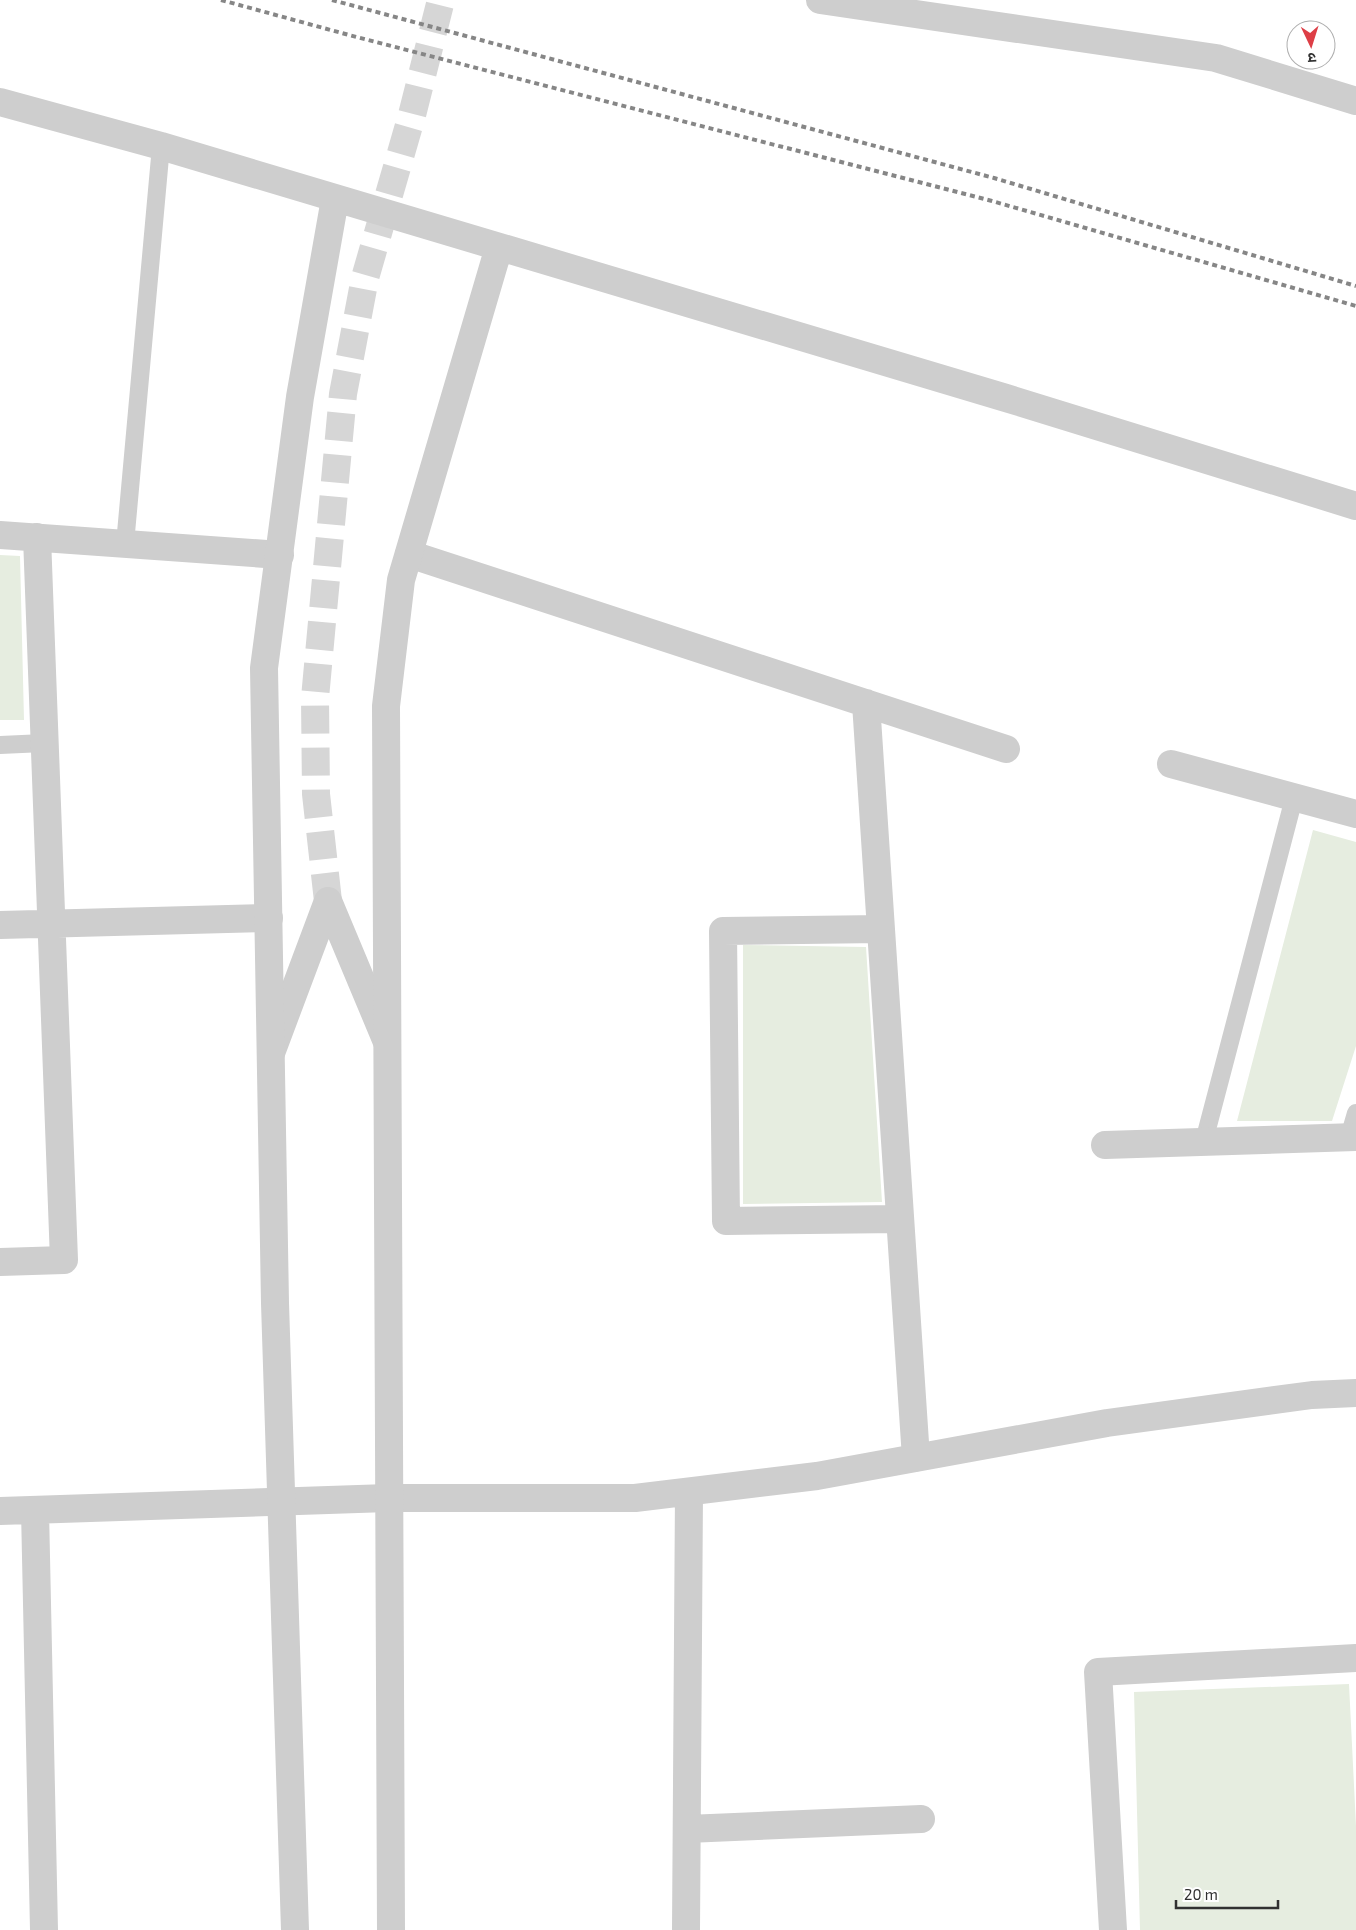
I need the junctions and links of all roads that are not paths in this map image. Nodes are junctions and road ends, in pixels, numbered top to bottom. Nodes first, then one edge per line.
1 (820, 0) edge
2 (891, 6) edge
3 (1356, 101) edge
4 (0, 102) edge
5 (160, 146) junction
6 (335, 198) junction
7 (499, 247) junction
8 (1356, 506) edge
9 (0, 535) edge
10 (37, 537) junction
11 (125, 544) junction
12 (409, 554) junction
13 (280, 556) junction
14 (866, 703) junction
15 (44, 743) junction
16 (0, 745) edge
17 (1006, 749) dead end
18 (1171, 764) dead end
19 (1294, 798) junction
20 (1356, 814) edge
21 (269, 918) junction
22 (51, 923) junction
23 (0, 925) edge
24 (881, 929) junction
25 (387, 1042) junction
26 (271, 1053) junction
27 (1354, 1129) edge
28 (1204, 1141) junction
29 (1105, 1145) dead end
30 (900, 1219) junction
31 (0, 1262) edge
32 (1356, 1393) edge
33 (916, 1458) junction
34 (689, 1492) junction
35 (388, 1498) junction
36 (281, 1502) junction
37 (35, 1510) junction
38 (0, 1511) edge
39 (1356, 1658) edge
40 (921, 1819) dead end
41 (687, 1829) junction
42 (44, 1930) edge
43 (295, 1930) edge
44 (391, 1930) edge
45 (686, 1930) edge
46 (1113, 1930) edge

1 - 2 street
2 - 3 street
4 - 5 street
5 - 6 street
5 - 11 lane
6 - 7 street
6 - 13 street
7 - 8 street
7 - 12 street
9 - 10 street
10 - 11 street
10 - 15 street
11 - 13 street
12 - 14 street
12 - 25 street
13 - 21 street
14 - 17 street
14 - 24 street
15 - 16 lane
15 - 22 street
18 - 19 street
19 - 20 street
19 - 28 lane
21 - 22 street
21 - 26 street
22 - 23 street
22 - 31 street
24 - 30 street
24 - 30 street
25 - 26 street
25 - 35 street
26 - 36 street
27 - 28 street
28 - 29 street
30 - 33 street
32 - 33 street
33 - 34 street
34 - 35 street
34 - 41 street
35 - 36 street
35 - 44 street
36 - 37 street
36 - 43 street
37 - 38 street
37 - 42 street
39 - 46 street
40 - 41 street
41 - 45 street

